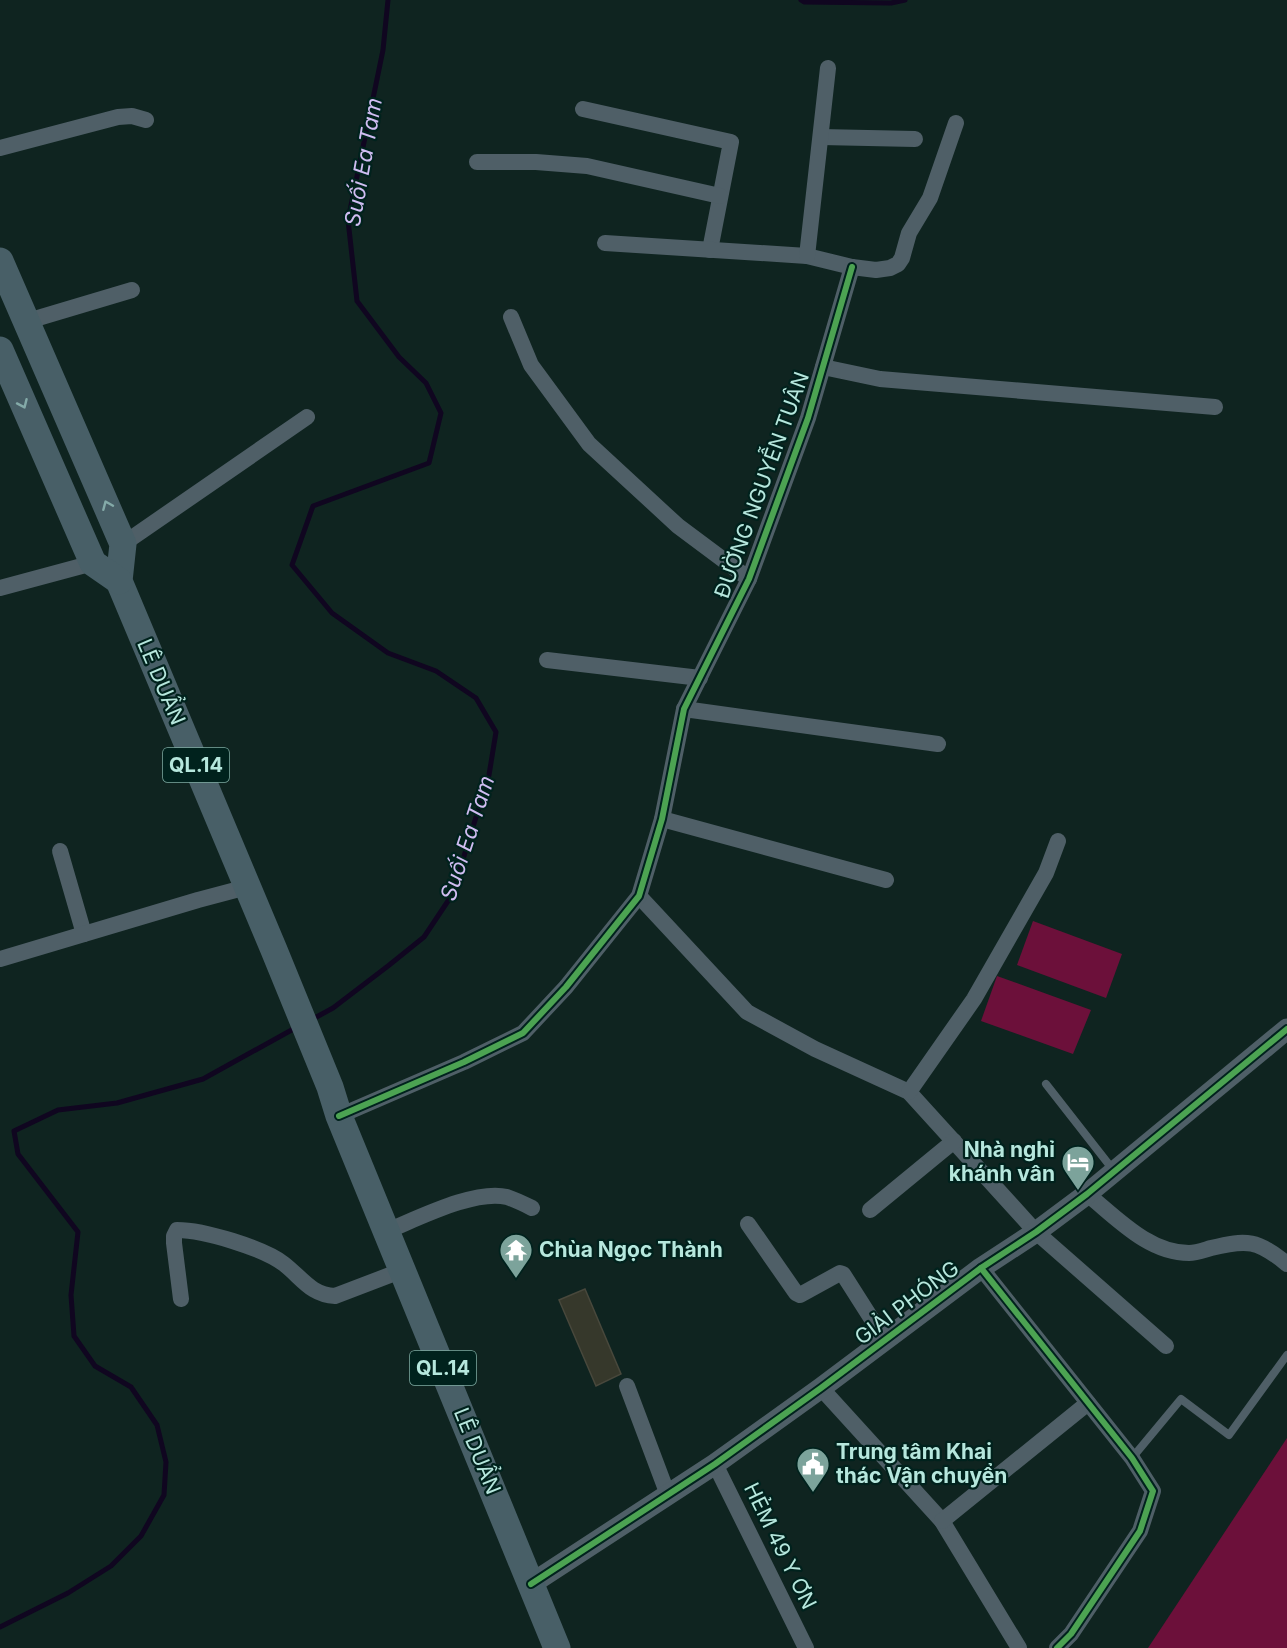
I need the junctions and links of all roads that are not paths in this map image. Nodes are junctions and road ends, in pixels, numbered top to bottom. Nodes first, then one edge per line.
1 (828, 68) dead end
2 (583, 108) dead end
3 (146, 120) dead end
4 (956, 123) dead end
5 (821, 137) junction
6 (915, 139) dead end
7 (0, 148) edge
8 (477, 162) dead end
9 (720, 196) junction
10 (605, 243) dead end
11 (710, 250) junction
12 (807, 256) junction
13 (0, 261) edge
14 (852, 267) junction
15 (132, 290) dead end
16 (511, 317) dead end
17 (28, 321) junction
18 (1, 355) edge
19 (823, 366) junction
20 (1215, 407) dead end
21 (307, 417) dead end
22 (123, 544) junction
23 (93, 563) junction
24 (749, 579) junction
25 (118, 581) junction
26 (0, 588) edge
27 (547, 660) dead end
28 (700, 678) junction
29 (684, 709) junction
30 (938, 744) dead end
31 (662, 819) junction
32 (1058, 841) dead end
33 (60, 851) dead end
34 (886, 880) dead end
35 (247, 887) junction
36 (639, 896) junction
37 (84, 934) junction
38 (0, 959) edge
39 (1287, 1029) edge
40 (1046, 1084) dead end
41 (909, 1092) junction
42 (339, 1116) junction
43 (954, 1141) junction
44 (1114, 1171) junction
45 (1087, 1194) junction
46 (532, 1208) dead end
47 (870, 1210) dead end
48 (748, 1224) dead end
49 (387, 1231) junction
50 (1036, 1232) junction
51 (1287, 1264) edge
52 (981, 1268) junction
53 (403, 1270) junction
54 (181, 1299) dead end
55 (885, 1340) junction
56 (1167, 1346) dead end
57 (1287, 1355) edge
58 (627, 1386) dead end
59 (821, 1388) junction
60 (1088, 1403) junction
61 (1132, 1458) junction
62 (715, 1464) junction
63 (668, 1495) junction
64 (942, 1521) junction
65 (531, 1584) junction
66 (557, 1648) edge
67 (806, 1648) edge
68 (1019, 1648) edge
69 (1057, 1648) edge

1 - 5 street
2 - 9 street
3 - 7 street
4 - 14 street
5 - 6 street
5 - 12 street
8 - 9 street
9 - 11 street
10 - 11 street
11 - 12 street
12 - 14 street
13 - 17 main road
14 - 19 street, ĐƯỜNG NGUYỄN TUÂN
15 - 17 street
16 - 24 street
22 -> 17 main road
18 -> 23 main road
19 - 20 street
19 - 24 street, ĐƯỜNG NGUYỄN TUÂN
21 - 22 street
22 - 25 main road
23 - 25 main road
23 - 26 street
24 - 28 street, ĐƯỜNG NGUYỄN TUÂN
25 - 35 main road, LÊ DUẨN / QL.14
27 - 28 street
28 - 29 street, ĐƯỜNG NGUYỄN TUÂN
29 - 30 street
29 - 31 street, ĐƯỜNG NGUYỄN TUÂN
31 - 34 street
31 - 36 street, ĐƯỜNG NGUYỄN TUÂN
32 - 41 street
33 - 37 street
35 - 37 street
35 - 42 main road, LÊ DUẨN / QL.14
36 - 41 street
36 - 42 street, ĐƯỜNG NGUYỄN TUÂN
37 - 38 street
39 - 44 street, GIẢI PHÓNG
40 - 44 lane
41 - 43 street
42 - 49 main road, LÊ DUẨN / QL.14
43 - 47 street
43 - 50 street
44 - 45 street, GIẢI PHÓNG
45 - 50 street, GIẢI PHÓNG
45 - 51 street
46 - 49 street
48 - 55 street
49 - 53 main road, LÊ DUẨN / QL.14
50 - 52 street, GIẢI PHÓNG
50 - 56 street
52 - 55 street, GIẢI PHÓNG
52 - 60 street
53 - 54 street
53 - 65 main road, LÊ DUẨN / QL.14
55 - 59 street, GIẢI PHÓNG
57 - 61 lane
58 - 63 street
59 - 62 street, GIẢI PHÓNG
59 - 64 street
60 - 61 street
60 - 64 street
61 - 69 street
62 - 63 street, GIẢI PHÓNG
62 - 67 street, HẺM 49 Y ƠN
63 - 65 street, GIẢI PHÓNG
64 - 68 street
65 - 66 main road, LÊ DUẨN / QL.14

